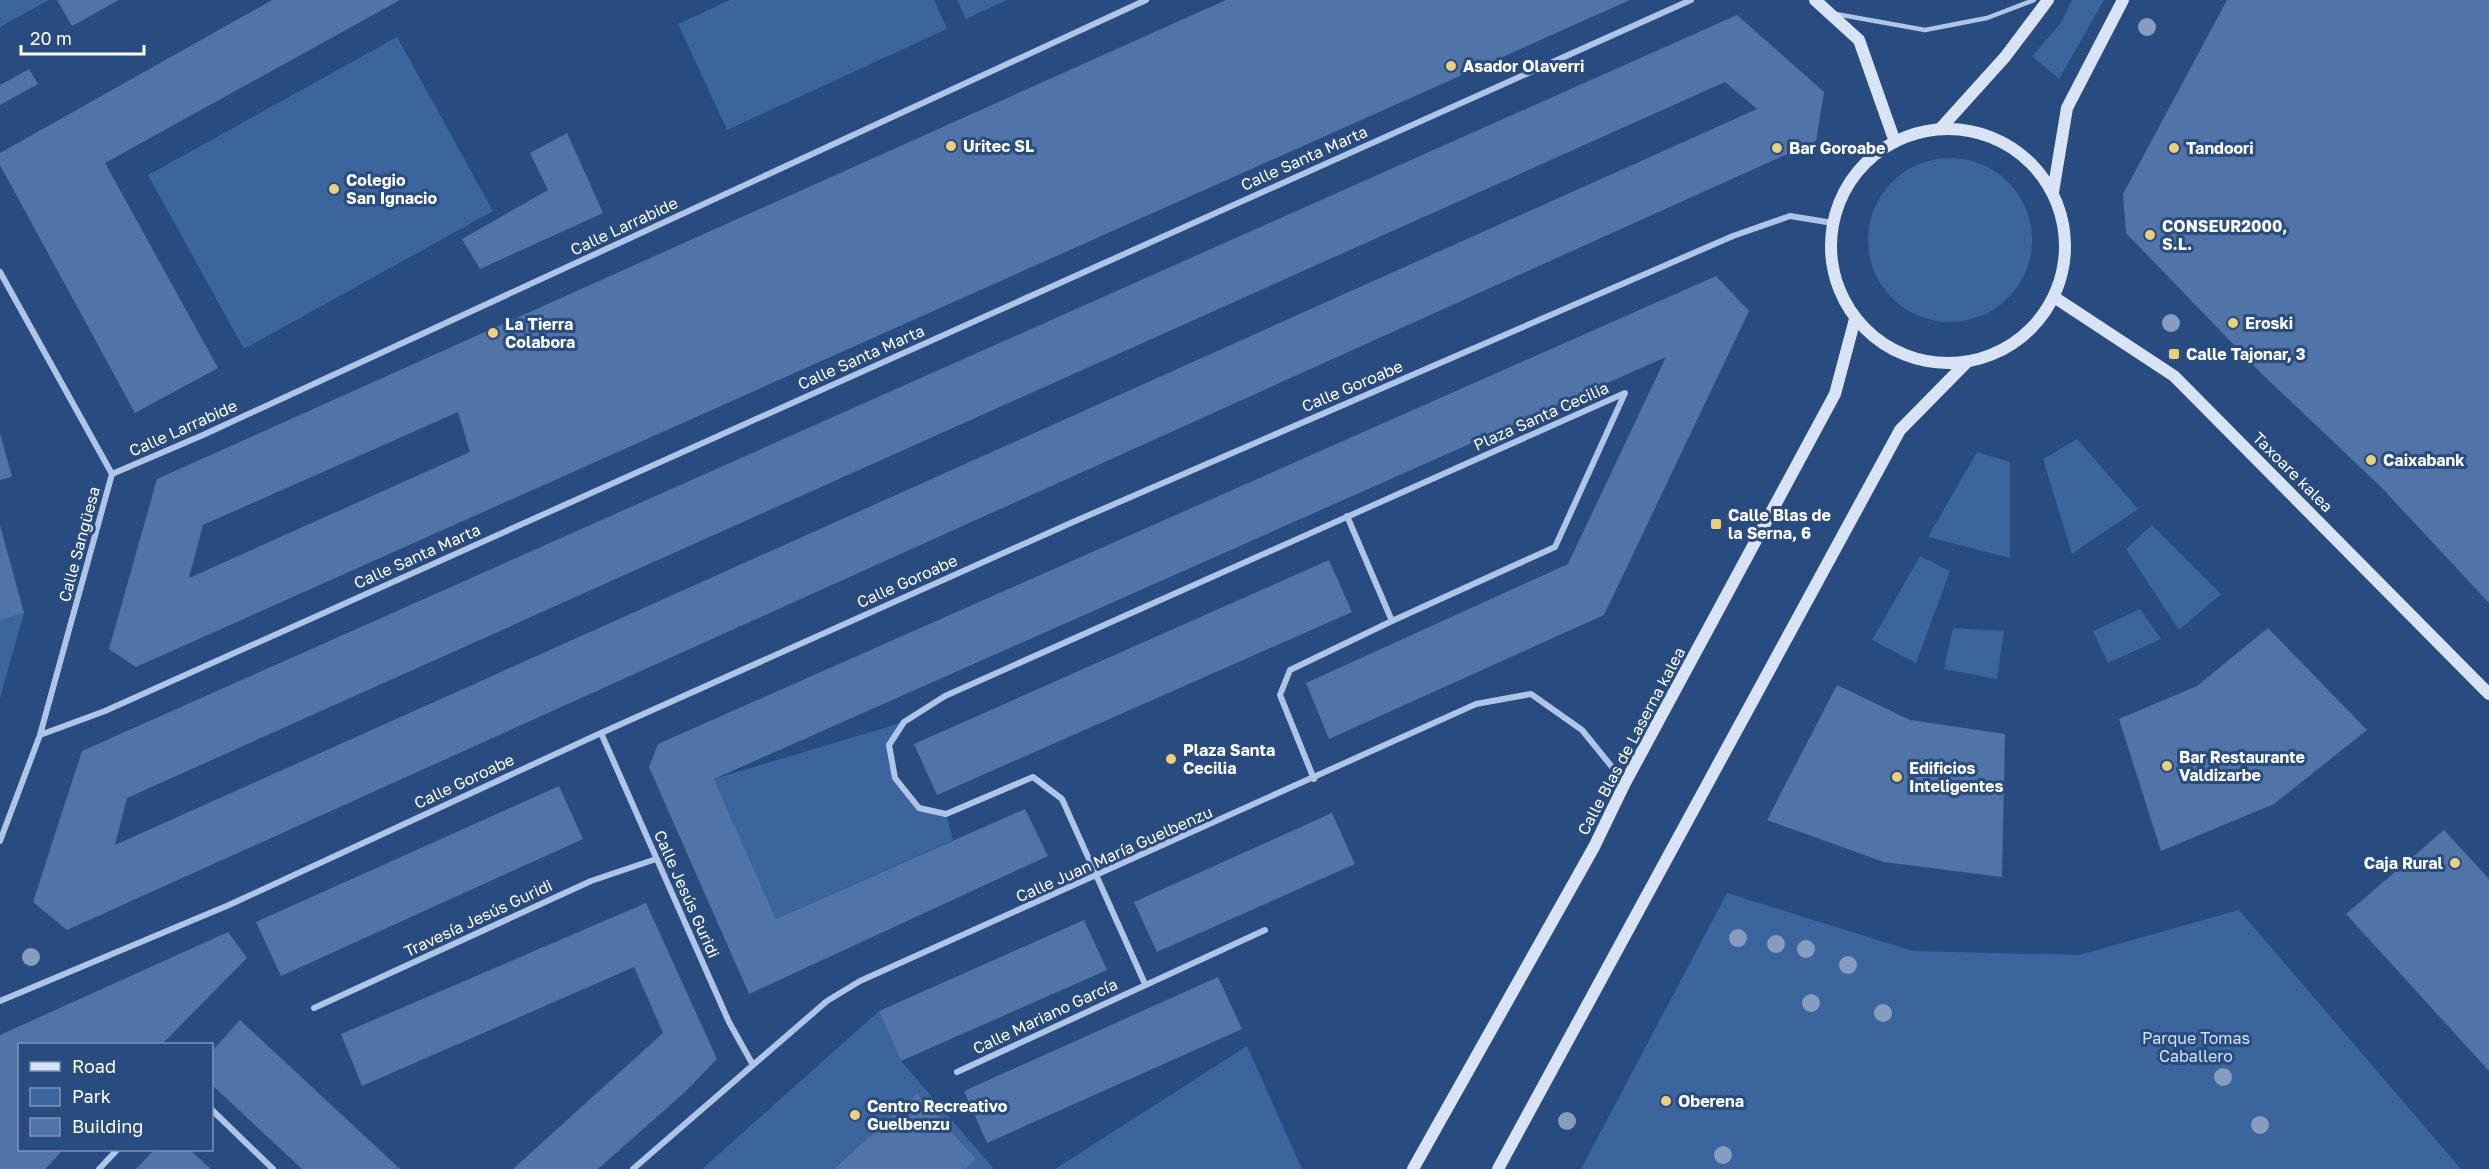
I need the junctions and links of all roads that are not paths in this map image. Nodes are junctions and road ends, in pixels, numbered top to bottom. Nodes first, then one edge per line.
1 (1146, 0) edge
2 (1691, 0) edge
3 (1815, 0) edge
4 (2034, 0) edge
5 (2048, 0) edge
6 (2123, 0) edge
7 (1828, 12) junction
8 (1941, 129) junction
9 (1895, 142) junction
10 (2053, 192) junction
11 (1833, 223) junction
12 (0, 272) edge
13 (2054, 297) junction
14 (1855, 319) junction
15 (1966, 363) junction
16 (112, 474) junction
17 (1347, 516) junction
18 (1392, 621) junction
19 (2489, 694) edge
20 (601, 733) junction
21 (40, 735) junction
22 (1314, 779) junction
23 (1625, 783) junction
24 (0, 841) edge
25 (656, 859) junction
26 (1096, 877) junction
27 (1265, 930) dead end
28 (1145, 984) junction
29 (0, 1001) edge
30 (314, 1008) dead end
31 (753, 1065) junction
32 (957, 1072) dead end
33 (213, 1111) edge
34 (115, 1151) edge
35 (99, 1169) edge
36 (273, 1169) edge
37 (633, 1169) edge
38 (1413, 1169) edge
39 (1498, 1169) edge

1 - 16 street, Calle Larrabide
2 - 21 street, Calle Santa Marta
3 - 7 main road
4 - 7 lane
5 - 8 main road
6 - 10 main road
7 - 9 main road
8 - 9 main road
8 - 10 main road
9 - 11 main road
10 - 13 main road
11 - 14 main road
11 - 20 street, Calle Goroabe
12 - 16 street, Calle Sangüesa
13 - 15 main road
13 - 19 main road, Taxoare kalea
14 - 15 main road
14 - 23 main road, Calle Blas de Laserna kalea
15 - 39 main road
16 - 21 street, Calle Sangüesa
17 - 18 street
17 - 18 street, Plaza Santa Cecilia
17 - 26 street, Plaza Santa Cecilia
18 - 22 street, Plaza Santa Cecilia
20 - 25 street, Calle Jesús Guridi
20 - 29 street, Calle Goroabe
21 - 24 street, Calle Sangüesa
22 - 23 street, Calle Juan María Guelbenzu
22 - 26 street, Calle Juan María Guelbenzu
23 - 38 main road, Calle Blas de Laserna kalea
25 - 30 street, Travesía Jesús Guridi
25 - 31 street, Calle Jesús Guridi
26 - 28 street
26 - 31 street, Calle Juan María Guelbenzu
27 - 28 street, Calle Mariano García
28 - 32 street, Calle Mariano García
31 - 37 street, Calle Juan María Guelbenzu
33 - 36 street
34 - 35 street

